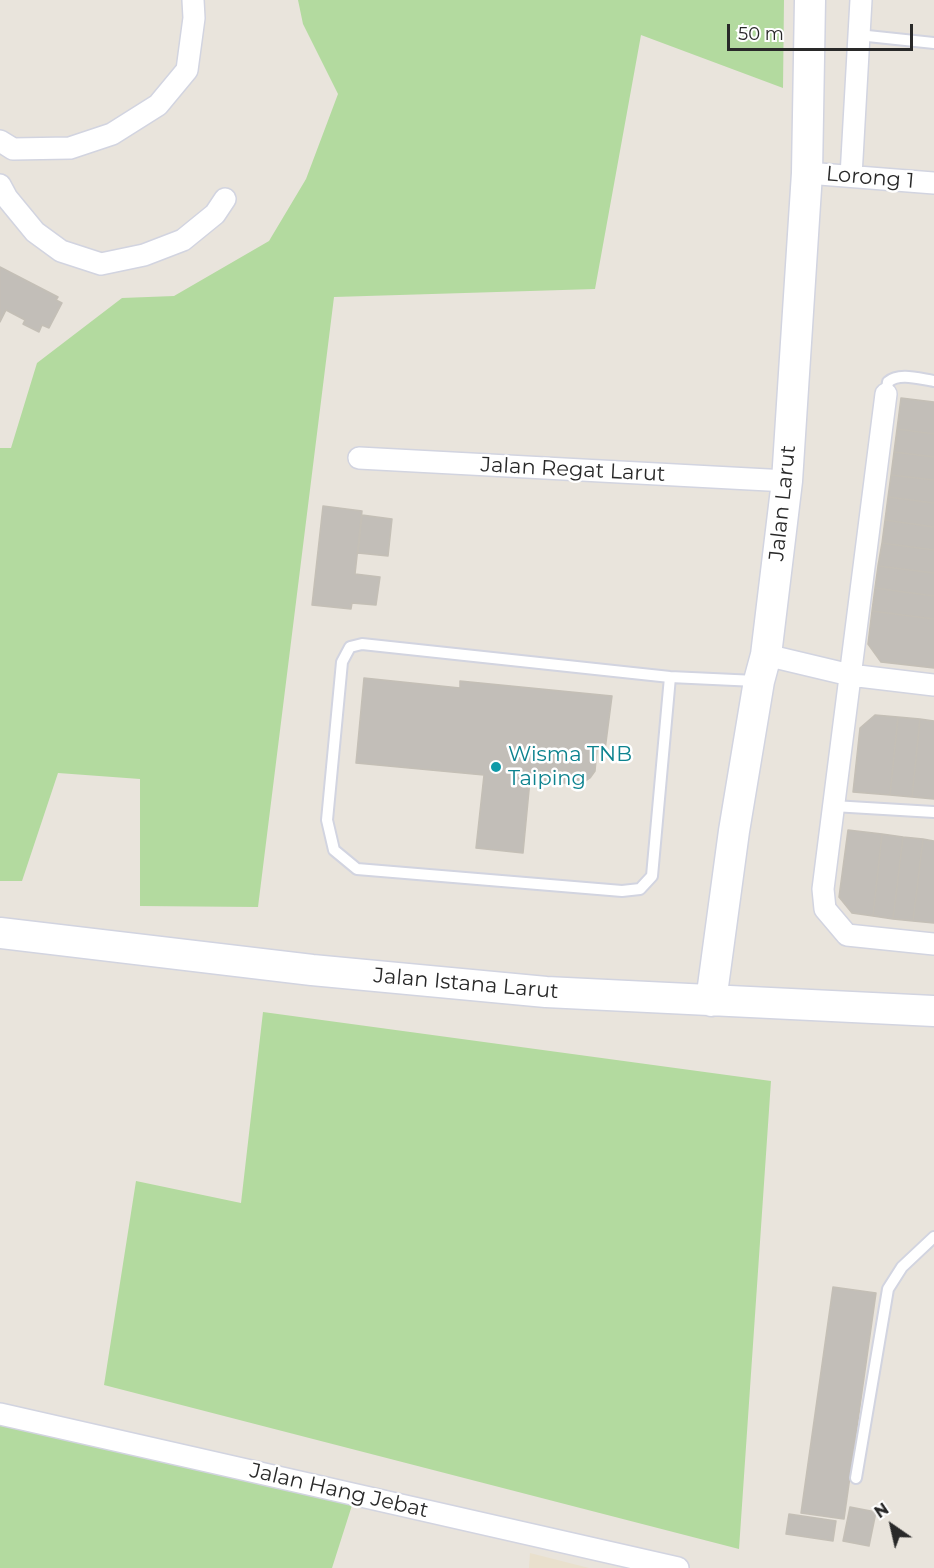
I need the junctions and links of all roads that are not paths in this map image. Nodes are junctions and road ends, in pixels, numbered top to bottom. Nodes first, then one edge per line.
1 (193, 0) edge
2 (810, 0) edge
3 (861, 0) edge
4 (858, 35) junction
5 (934, 43) edge
6 (0, 141) edge
7 (807, 173) junction
8 (851, 176) junction
9 (934, 183) edge
10 (0, 185) edge
11 (225, 200) dead end
12 (934, 381) edge
13 (886, 394) joint
14 (359, 458) dead end
15 (787, 481) junction
16 (762, 668) junction
17 (850, 675) junction
18 (670, 677) junction
19 (934, 685) edge
20 (833, 806) junction
21 (934, 812) edge
22 (0, 933) edge
23 (934, 944) edge
24 (711, 1001) junction
25 (934, 1011) edge
26 (934, 1237) edge
27 (0, 1414) edge
28 (856, 1478) dead end
29 (678, 1568) edge

1 - 6 street
2 - 7 main road, Jalan Larut
3 - 4 street
4 - 5 lane
4 - 8 street
7 - 8 street, Lorong 1
7 - 15 main road, Jalan Larut
8 - 9 street, Lorong 1
10 - 11 street
12 - 13 lane
13 - 17 street
14 - 15 street, Jalan Regat Larut
15 - 16 main road, Jalan Larut
16 - 17 street
16 - 18 lane
16 - 24 main road, Jalan Larut
17 - 19 street
17 - 20 street
18 - 18 lane
20 - 21 lane
20 - 23 street
22 - 24 main road, Jalan Istana Larut
24 - 25 main road, Jalan Istana Larut
26 - 28 lane
27 - 29 street, Jalan Hang Jebat

